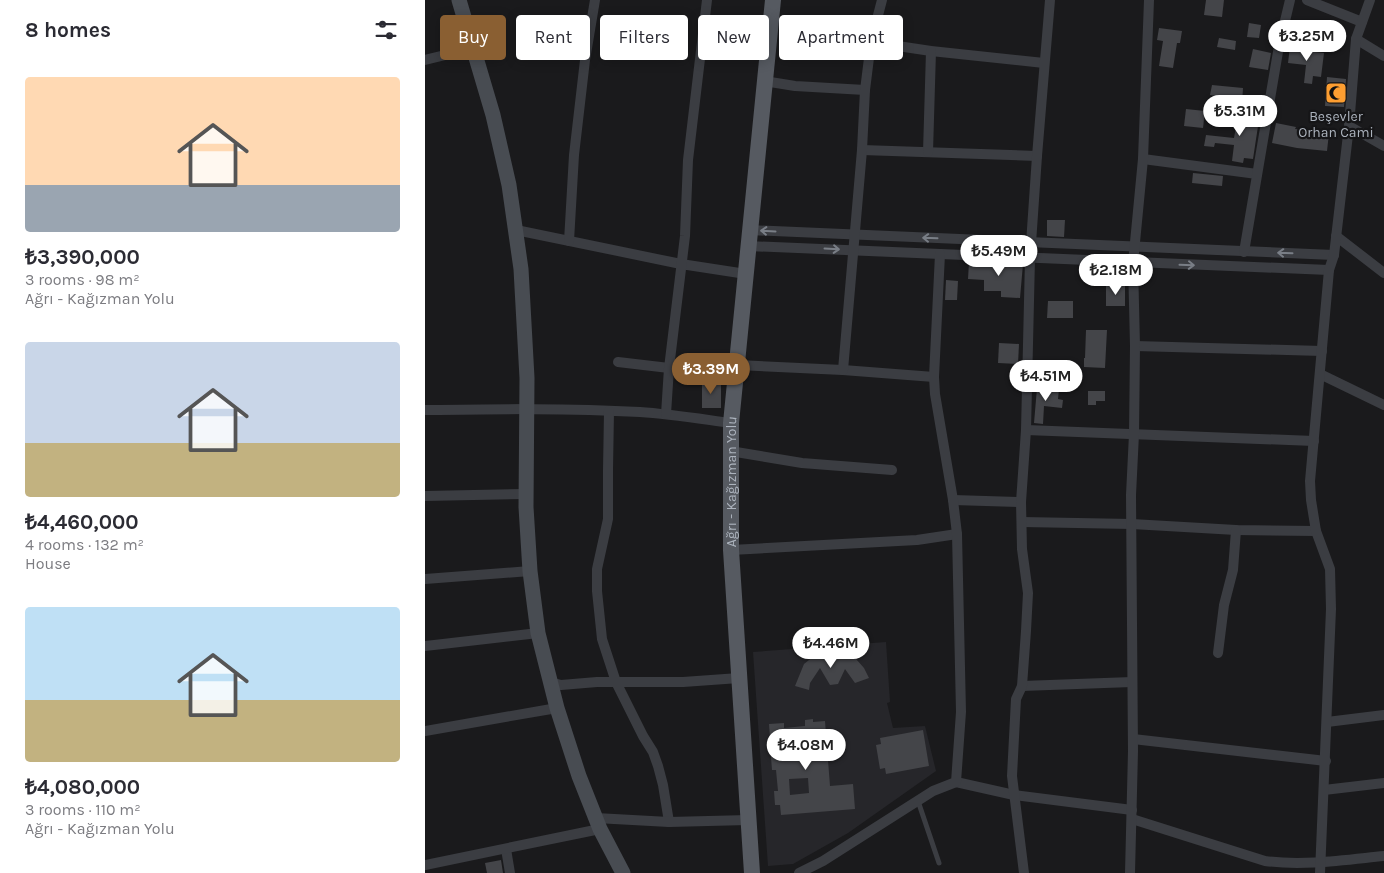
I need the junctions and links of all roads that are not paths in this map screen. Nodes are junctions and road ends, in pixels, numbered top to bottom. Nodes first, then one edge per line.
1 (459, 0) edge
2 (595, 0) edge
3 (707, 0) edge
4 (773, 0) edge
5 (882, 0) edge
6 (1050, 0) edge
7 (1149, 0) edge
8 (1290, 0) edge
9 (1307, 0) edge
10 (1369, 0) edge
11 (464, 15) edge
12 (878, 15) edge
13 (1362, 22) junction
14 (1357, 39) junction
15 (903, 47) edge
16 (931, 51) junction
17 (440, 56) edge
18 (1384, 56) edge
19 (425, 60) edge
20 (477, 60) edge
21 (869, 60) edge
22 (1044, 62) junction
23 (764, 81) junction
24 (865, 90) junction
25 (1349, 126) junction
26 (1384, 146) edge
27 (862, 150) junction
28 (928, 152) junction
29 (1037, 156) junction
30 (1143, 159) junction
31 (1257, 174) junction
32 (516, 230) junction
33 (855, 235) junction
34 (1335, 236) junction
35 (749, 238) junction
36 (569, 240) junction
37 (1031, 243) junction
38 (1134, 247) junction
39 (853, 250) junction
40 (1244, 252) junction
41 (941, 254) junction
42 (1334, 255) junction
43 (1030, 258) junction
44 (1133, 263) junction
45 (681, 264) junction
46 (1329, 270) junction
47 (1384, 273) edge
48 (746, 274) junction
49 (1135, 346) junction
50 (1322, 351) junction
51 (618, 362) dead end
52 (737, 366) junction
53 (669, 368) junction
54 (843, 370) junction
55 (1320, 374) junction
56 (934, 377) junction
57 (1384, 405) edge
58 (527, 408) junction
59 (425, 410) edge
60 (609, 411) junction
61 (666, 414) junction
62 (731, 423) junction
63 (1025, 430) junction
64 (1134, 434) junction
65 (1314, 441) junction
66 (730, 451) junction
67 (892, 470) dead end
68 (526, 494) junction
69 (425, 496) edge
70 (953, 500) junction
71 (1021, 502) junction
72 (1022, 522) junction
73 (1132, 524) junction
74 (1236, 530) junction
75 (1316, 531) junction
76 (957, 534) junction
77 (731, 550) junction
78 (530, 571) junction
79 (425, 579) edge
80 (539, 633) junction
81 (425, 646) edge
82 (1218, 653) dead end
83 (739, 678) junction
84 (551, 682) junction
85 (616, 682) junction
86 (1132, 682) junction
87 (1022, 686) junction
88 (557, 708) junction
89 (1384, 714) edge
90 (1327, 722) junction
91 (425, 732) edge
92 (1133, 739) junction
93 (1326, 761) junction
94 (955, 782) junction
95 (1384, 783) edge
96 (1324, 790) junction
97 (1014, 795) junction
98 (917, 801) junction
99 (1132, 815) junction
100 (749, 820) junction
101 (669, 822) junction
102 (598, 824) junction
103 (506, 849) junction
104 (1384, 856) edge
105 (939, 863) dead end
106 (425, 865) edge
107 (1321, 868) edge
108 (510, 873) edge
109 (623, 873) edge
110 (752, 873) edge
111 (799, 873) edge
112 (1024, 873) edge
113 (1130, 873) edge

1 - 11 street
2 - 36 street
3 - 45 street
4 - 23 main road, Ağrı - Kağızman Yolu
5 - 12 street
6 - 22 street
7 - 30 street
8 - 31 street
9 - 13 street
10 - 13 street
13 - 14 street
14 - 18 street
14 - 25 street
15 - 16 street
16 - 22 street
16 - 28 street
17 - 19 street
20 - 32 street
21 - 24 street
22 - 29 street
23 - 24 street
23 - 35 main road, Ağrı - Kağızman Yolu
24 - 27 street
25 - 26 street
25 - 34 street
27 - 28 street
27 - 33 street
28 - 29 street
29 - 37 street
30 - 31 street
30 - 38 street
31 - 40 street
32 - 36 street
32 - 58 street
33 -> 35 street
37 -> 33 street
33 - 39 street
34 - 42 street
34 - 47 street
35 -> 39 street
35 - 48 main road, Ağrı - Kağızman Yolu
36 - 45 street
37 - 38 street
37 - 43 street
38 - 40 street
38 - 44 street
39 - 41 street
39 - 54 street
42 -> 40 street
41 - 43 street
41 - 56 street
42 - 46 street
43 - 44 street
43 - 63 street
44 -> 46 street
44 - 49 street
45 - 48 street
45 - 53 street
46 - 50 street
48 - 52 main road, Ağrı - Kağızman Yolu
49 - 50 street
49 - 64 street
50 - 55 street
51 - 53 street
52 - 54 street
52 - 62 main road, Ağrı - Kağızman Yolu
53 - 61 street
54 - 56 street
55 - 57 street
55 - 65 street
56 - 70 street
58 - 59 street
58 - 60 street
58 - 68 street
60 - 61 street
60 - 85 street
61 - 62 street
62 - 66 main road, Ağrı - Kağızman Yolu
63 - 64 street
63 - 71 street
64 - 65 street
64 - 73 street
65 - 75 street
66 - 67 street
66 - 77 main road, Ağrı - Kağızman Yolu
68 - 69 street
68 - 78 street
70 - 71 street
70 - 76 street
71 - 72 street
72 - 73 street
72 - 87 street
73 - 74 street
73 - 86 street
74 - 75 street
74 - 82 street
75 - 90 street
76 - 77 street
76 - 94 street
77 - 83 main road, Ağrı - Kağızman Yolu
78 - 79 street
78 - 80 street
80 - 81 street
80 - 84 street
83 - 85 street
83 - 100 main road, Ağrı - Kağızman Yolu
84 - 85 street
84 - 88 street
85 - 101 street
86 - 87 street
86 - 92 street
87 - 97 street
88 - 91 street
88 - 102 street
89 - 90 street
90 - 93 street
92 - 93 street
92 - 99 street
93 - 96 street
94 - 97 street
94 - 98 street
95 - 96 street
96 - 107 street
97 - 99 street
97 - 112 street
98 - 105 lane
98 - 111 street
99 - 107 street
99 - 113 street
100 - 101 street
100 - 110 main road, Ağrı - Kağızman Yolu
101 - 102 street
102 - 103 street
102 - 109 street
103 - 106 street
103 - 108 street
104 - 107 street

